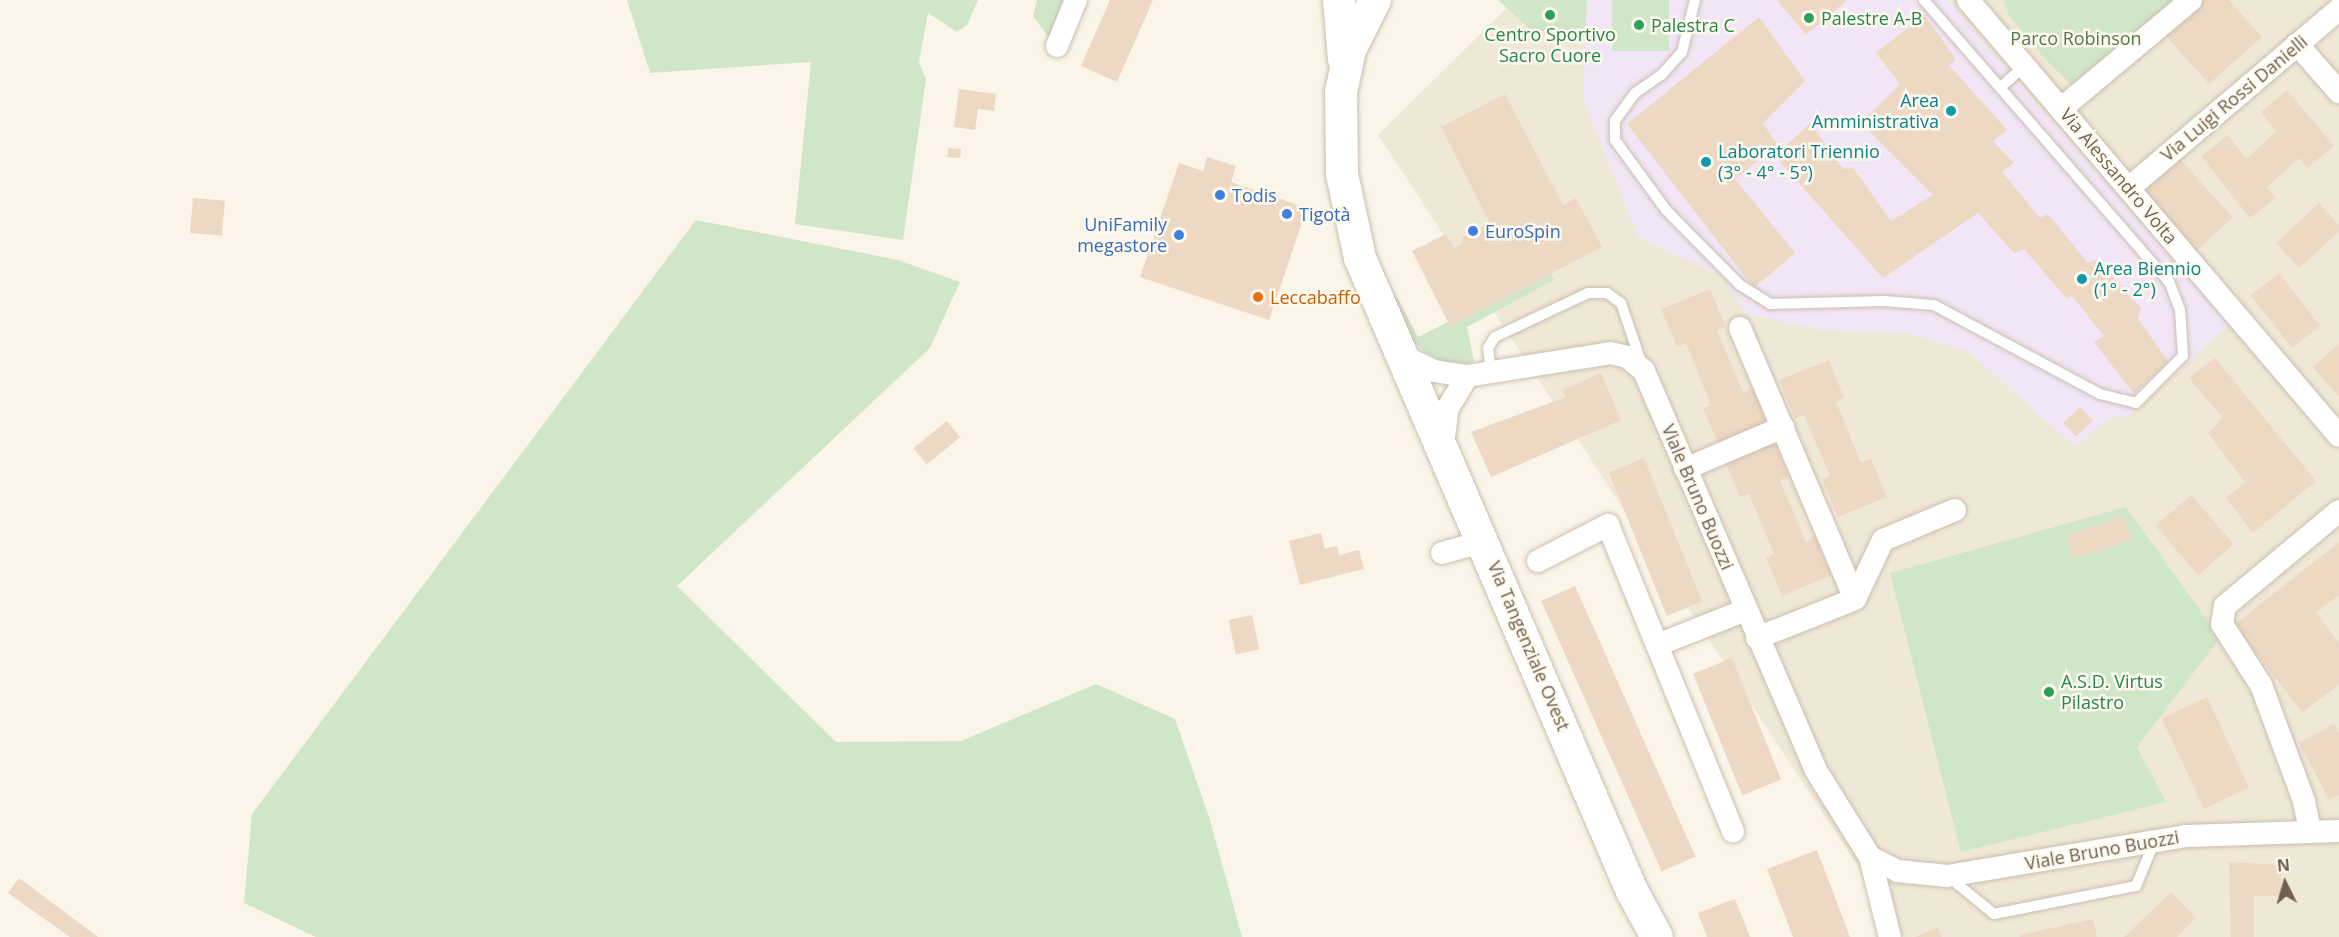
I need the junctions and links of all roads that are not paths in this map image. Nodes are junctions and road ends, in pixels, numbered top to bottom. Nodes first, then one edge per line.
1 (1076, 0) edge
2 (1339, 0) edge
3 (1375, 0) edge
4 (1695, 0) edge
5 (1924, 0) edge
6 (2191, 0) edge
7 (1974, 2) edge
8 (2339, 9) edge
9 (2297, 44) junction
10 (1057, 46) dead end
11 (2024, 66) junction
12 (1345, 69) junction
13 (2001, 87) junction
14 (2339, 92) edge
15 (2062, 108) junction
16 (2129, 188) junction
17 (1740, 328) dead end
18 (1401, 355) junction
19 (1644, 371) junction
20 (1491, 372) junction
21 (1467, 376) junction
22 (1783, 427) junction
23 (2339, 436) edge
24 (1444, 449) junction
25 (1685, 469) junction
26 (1955, 510) dead end
27 (2339, 511) edge
28 (1485, 541) junction
29 (1442, 553) dead end
30 (1538, 561) dead end
31 (1855, 599) junction
32 (1746, 610) junction
33 (1757, 638) junction
34 (1660, 644) junction
35 (2310, 830) junction
36 (2339, 831) edge
37 (1733, 832) dead end
38 (2155, 840) junction
39 (1870, 857) junction
40 (1947, 876) junction
41 (1657, 937) edge
42 (1890, 937) edge

1 - 10 street
2 - 12 main road
3 - 12 main road, Via Tangenziale Ovest
4 - 13 lane
5 - 13 lane
6 - 15 street
7 - 11 street, Via Alessandro Volta
8 - 9 street, Via Luigi Rossi Danielli
9 - 14 street
9 - 16 street, Via Luigi Rossi Danielli
11 - 13 lane
11 - 15 street, Via Alessandro Volta
12 - 18 main road, Via Tangenziale Ovest
15 - 16 street, Via Alessandro Volta
16 - 23 street, Via Alessandro Volta
17 - 22 street
18 - 21 street
18 - 24 main road, Via Tangenziale Ovest
19 - 20 street
19 - 20 lane
19 - 25 street, Viale Bruno Buozzi
20 - 21 street
21 - 24 street
22 - 25 street
22 - 31 street
24 - 28 main road, Via Tangenziale Ovest
25 - 32 street, Viale Bruno Buozzi
26 - 31 street
27 - 35 street
28 - 29 street
28 - 41 main road, Via Tangenziale Ovest
30 - 34 street
31 - 33 street
32 - 33 street, Viale Bruno Buozzi
32 - 34 street
33 - 39 street, Viale Bruno Buozzi
34 - 37 street
35 - 36 street, Viale Bruno Buozzi
35 - 38 street, Viale Bruno Buozzi
38 - 40 street, Viale Bruno Buozzi
38 - 40 lane
39 - 40 street, Viale Bruno Buozzi
39 - 42 street, Viale Bruno Buozzi

